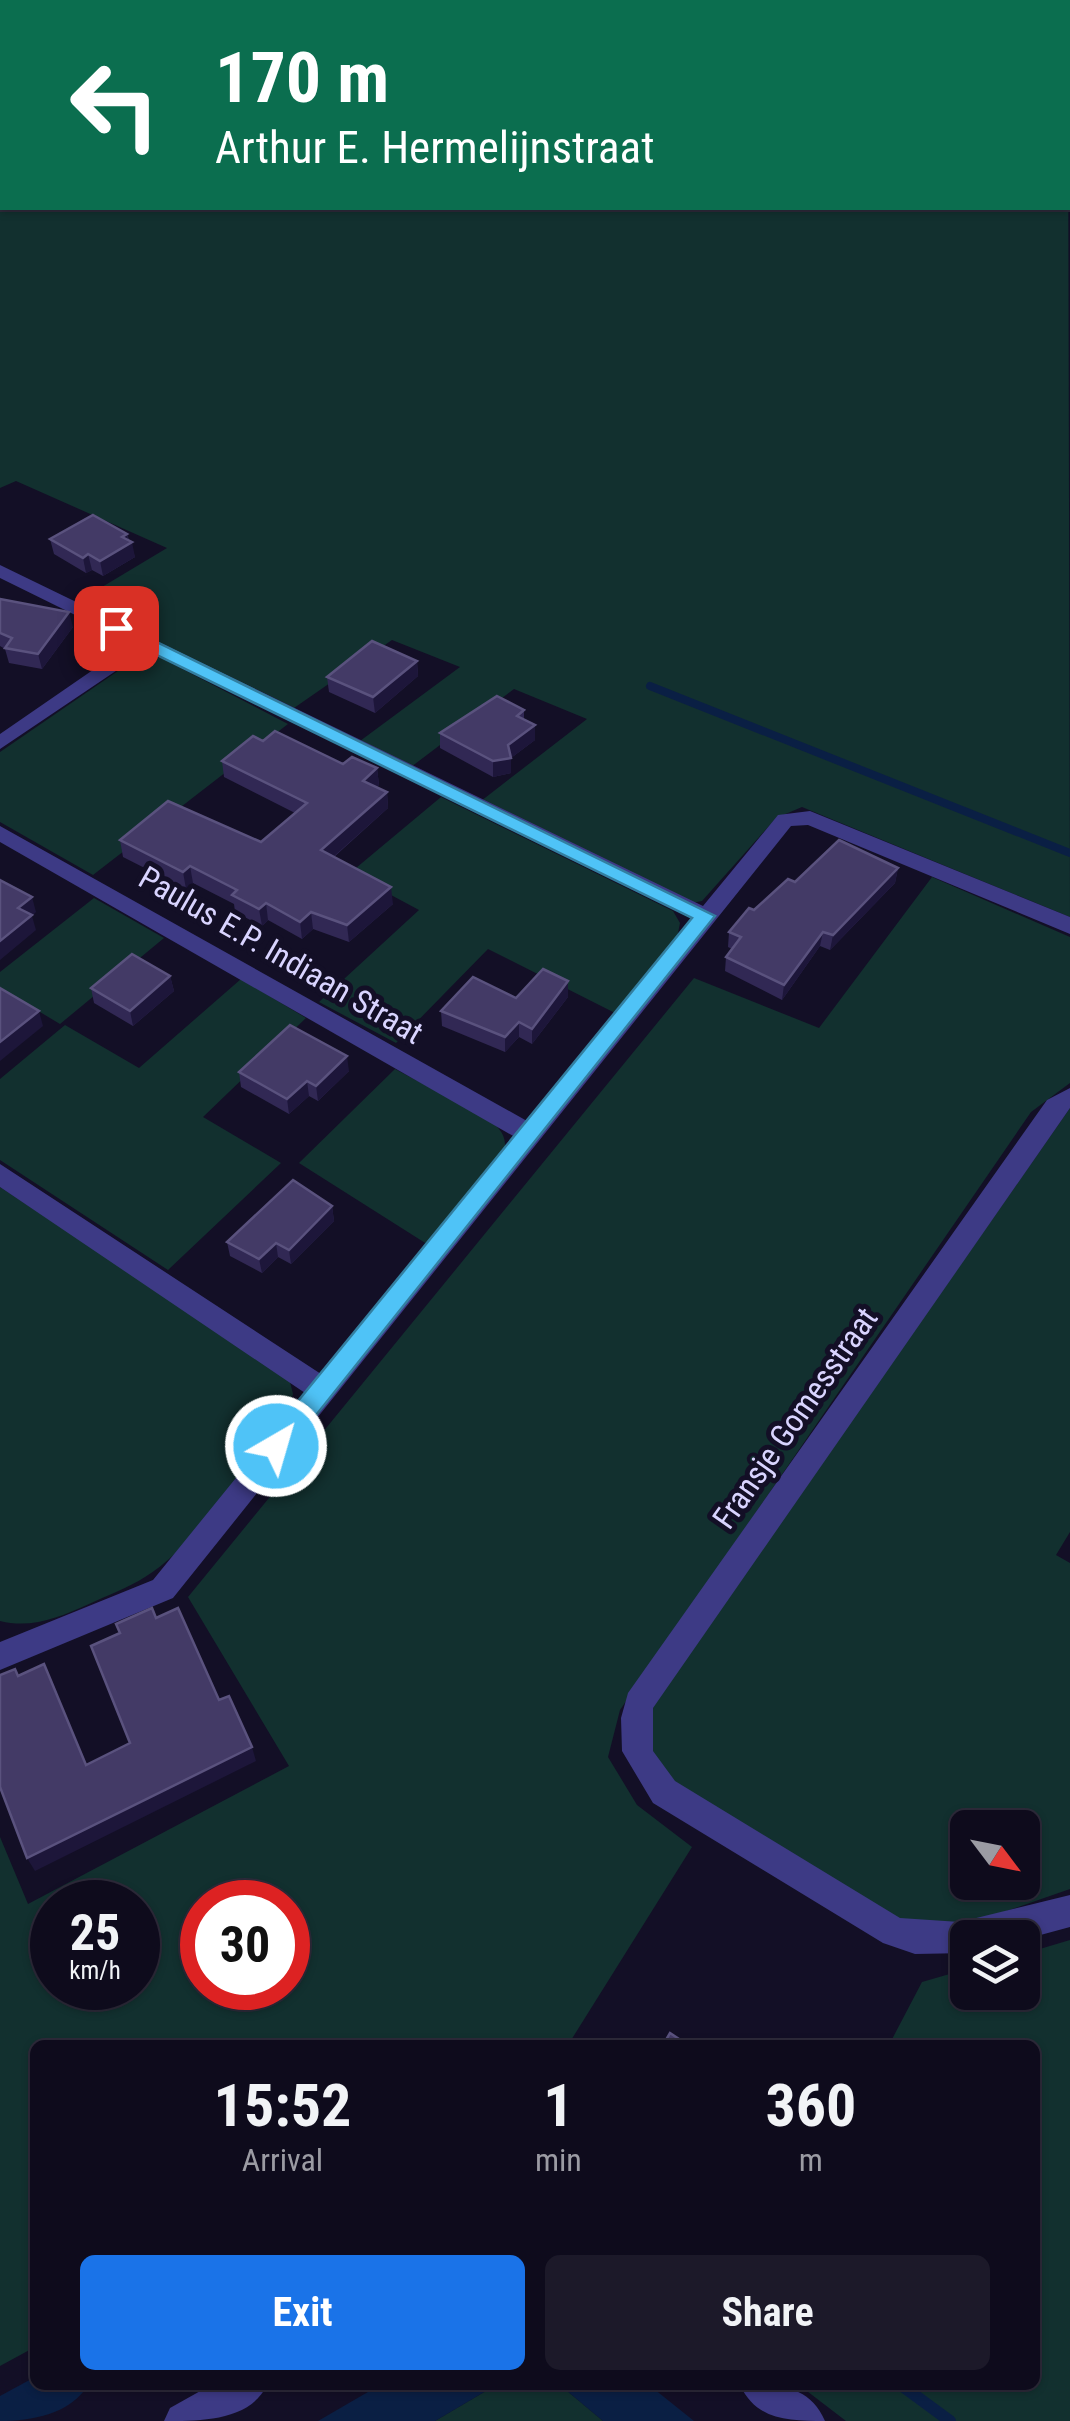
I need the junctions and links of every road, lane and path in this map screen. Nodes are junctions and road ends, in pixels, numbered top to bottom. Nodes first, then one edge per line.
1 (0, 571) edge
2 (145, 642) junction
3 (0, 743) edge
4 (0, 832) edge
5 (705, 916) junction
6 (1070, 926) edge
7 (1070, 1096) edge
8 (531, 1135) junction
9 (0, 1174) edge
10 (321, 1389) junction
11 (3, 1651) edge
12 (1070, 1911) edge
13 (239, 2390) edge
14 (766, 2390) edge
15 (183, 2421) edge
16 (806, 2421) edge

1 - 2 street
2 - 3 street
2 - 5 street
4 - 8 street, Paulus E.P. Indiaan Straat
5 - 6 street
5 - 8 street
7 - 12 street, Fransje Gomesstraat
8 - 10 street
9 - 10 street
10 - 11 street
13 - 15 street
14 - 16 street

